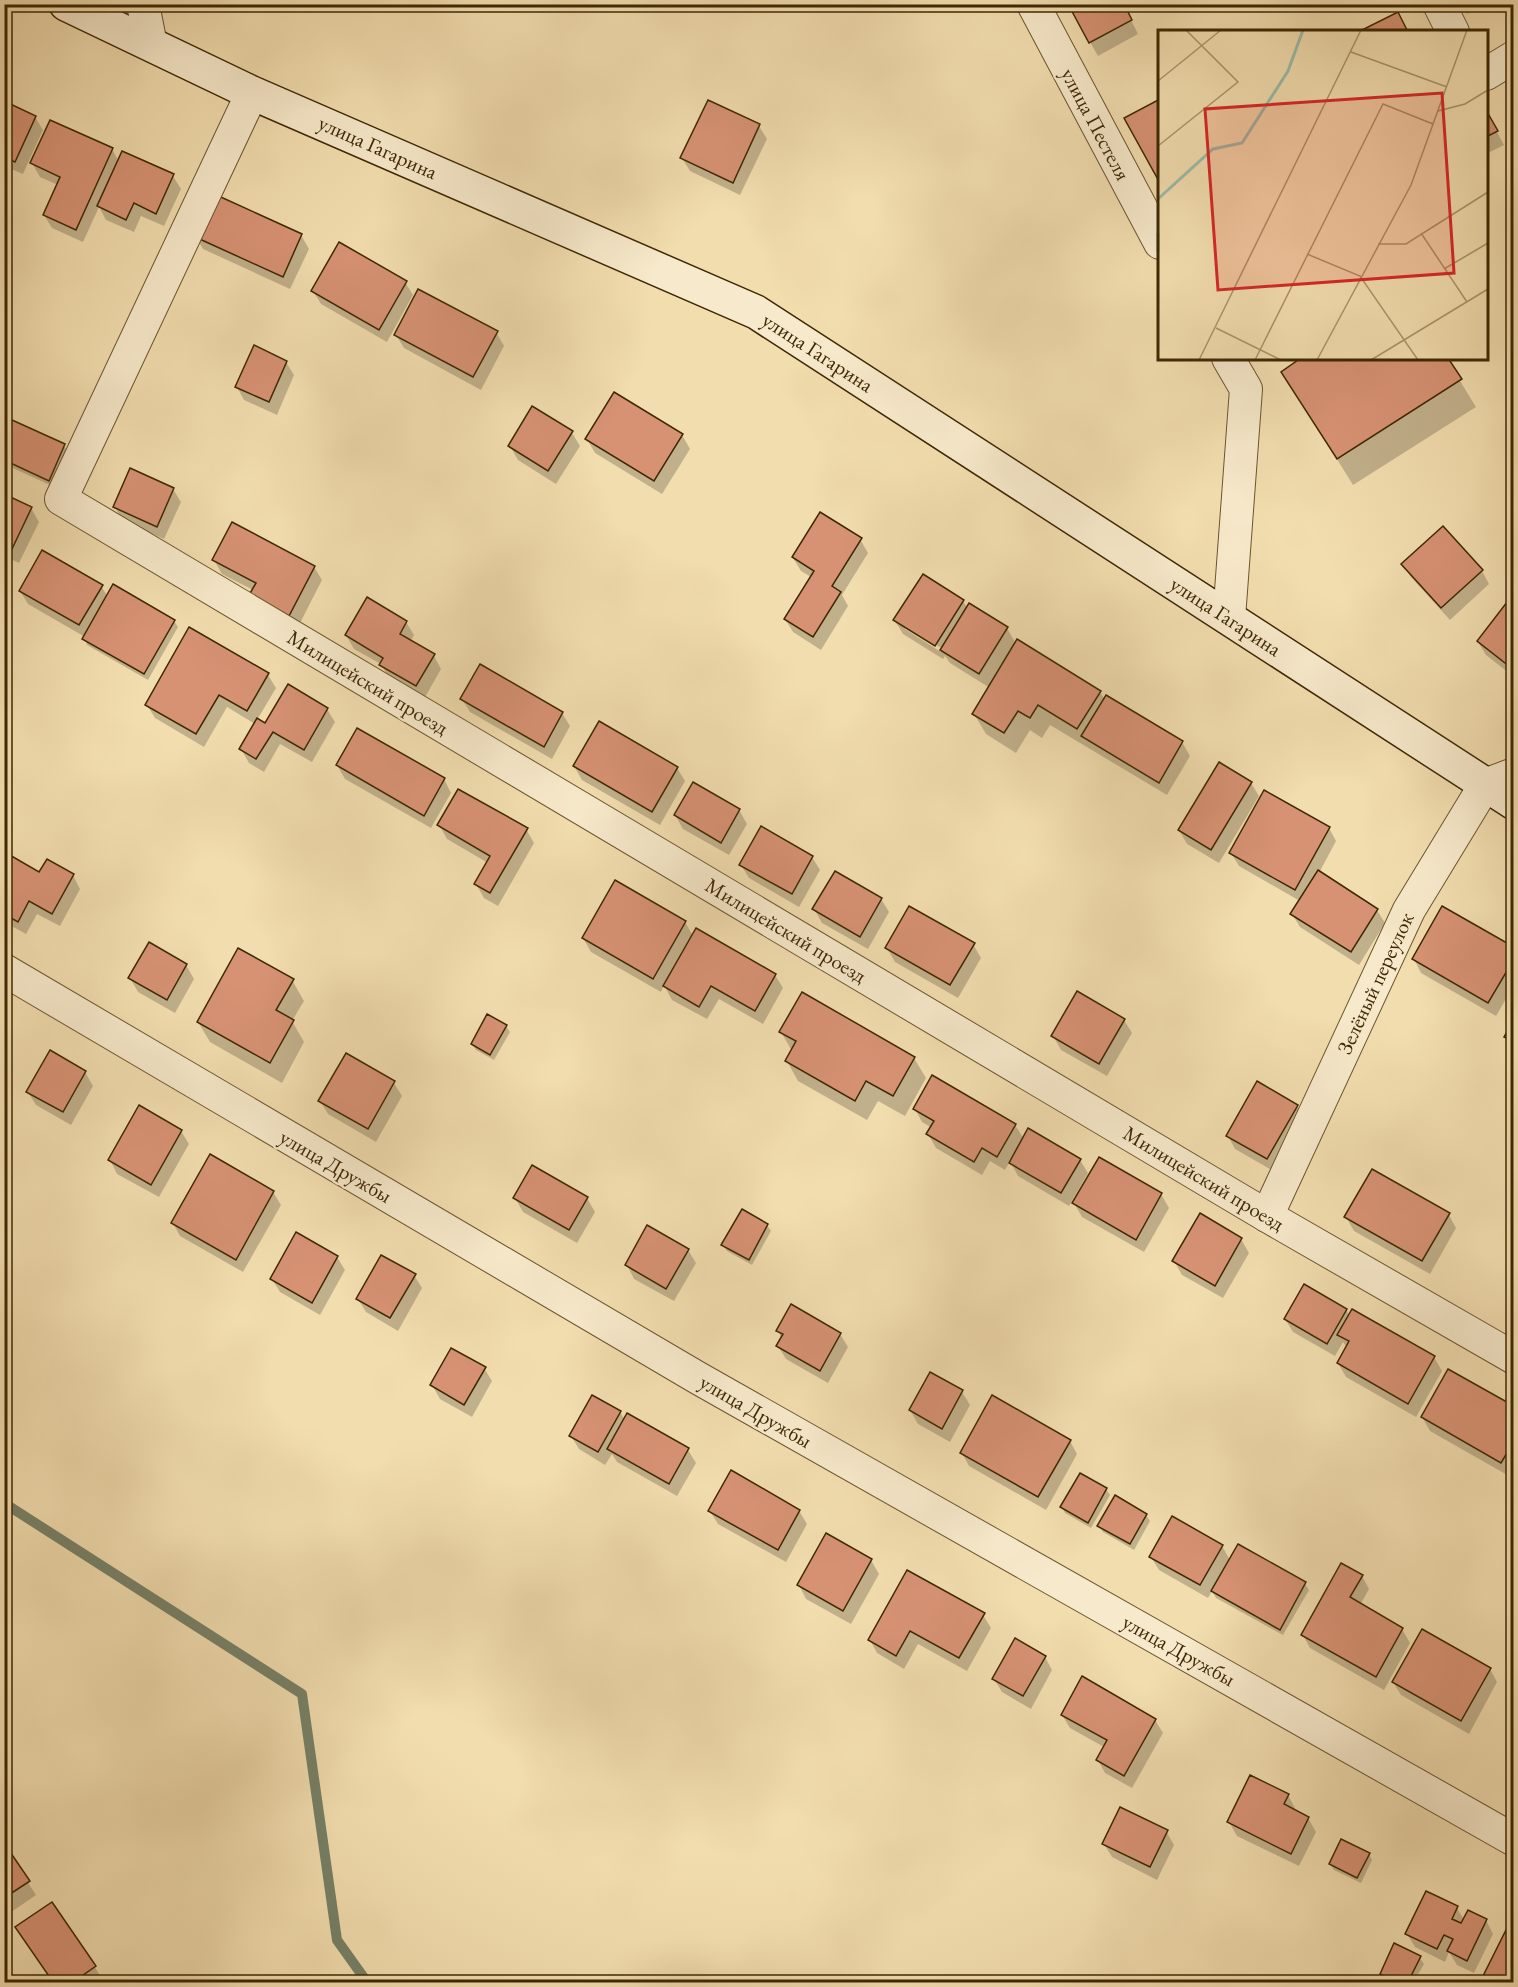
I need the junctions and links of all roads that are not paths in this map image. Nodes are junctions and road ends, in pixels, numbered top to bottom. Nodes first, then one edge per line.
1 (66, 4) edge
2 (143, 4) edge
3 (1033, 4) edge
4 (1439, 4) edge
5 (1452, 30) edge
6 (151, 45) junction
7 (1514, 57) edge
8 (1488, 73) edge
9 (252, 93) junction
10 (1158, 239) edge
11 (1229, 360) edge
12 (1229, 618) junction
13 (1499, 779) edge
14 (1514, 803) edge
15 (4, 970) edge
16 (1267, 1216) junction
17 (1514, 1358) edge
18 (1514, 1840) edge

1 - 6 main road, улица Гагарина
2 - 6 street
3 - 10 street, улица Пестеля
4 - 5 street
6 - 9 main road, улица Гагарина
7 - 8 street
9 - 12 main road, улица Гагарина
9 - 16 street, Милицейский проезд
11 - 12 street
12 - 13 main road, улица Гагарина
13 - 14 main road, улица Гагарина
13 - 16 street, Зелёный переулок
15 - 18 street, улица Дружбы
16 - 17 street, Милицейский проезд

